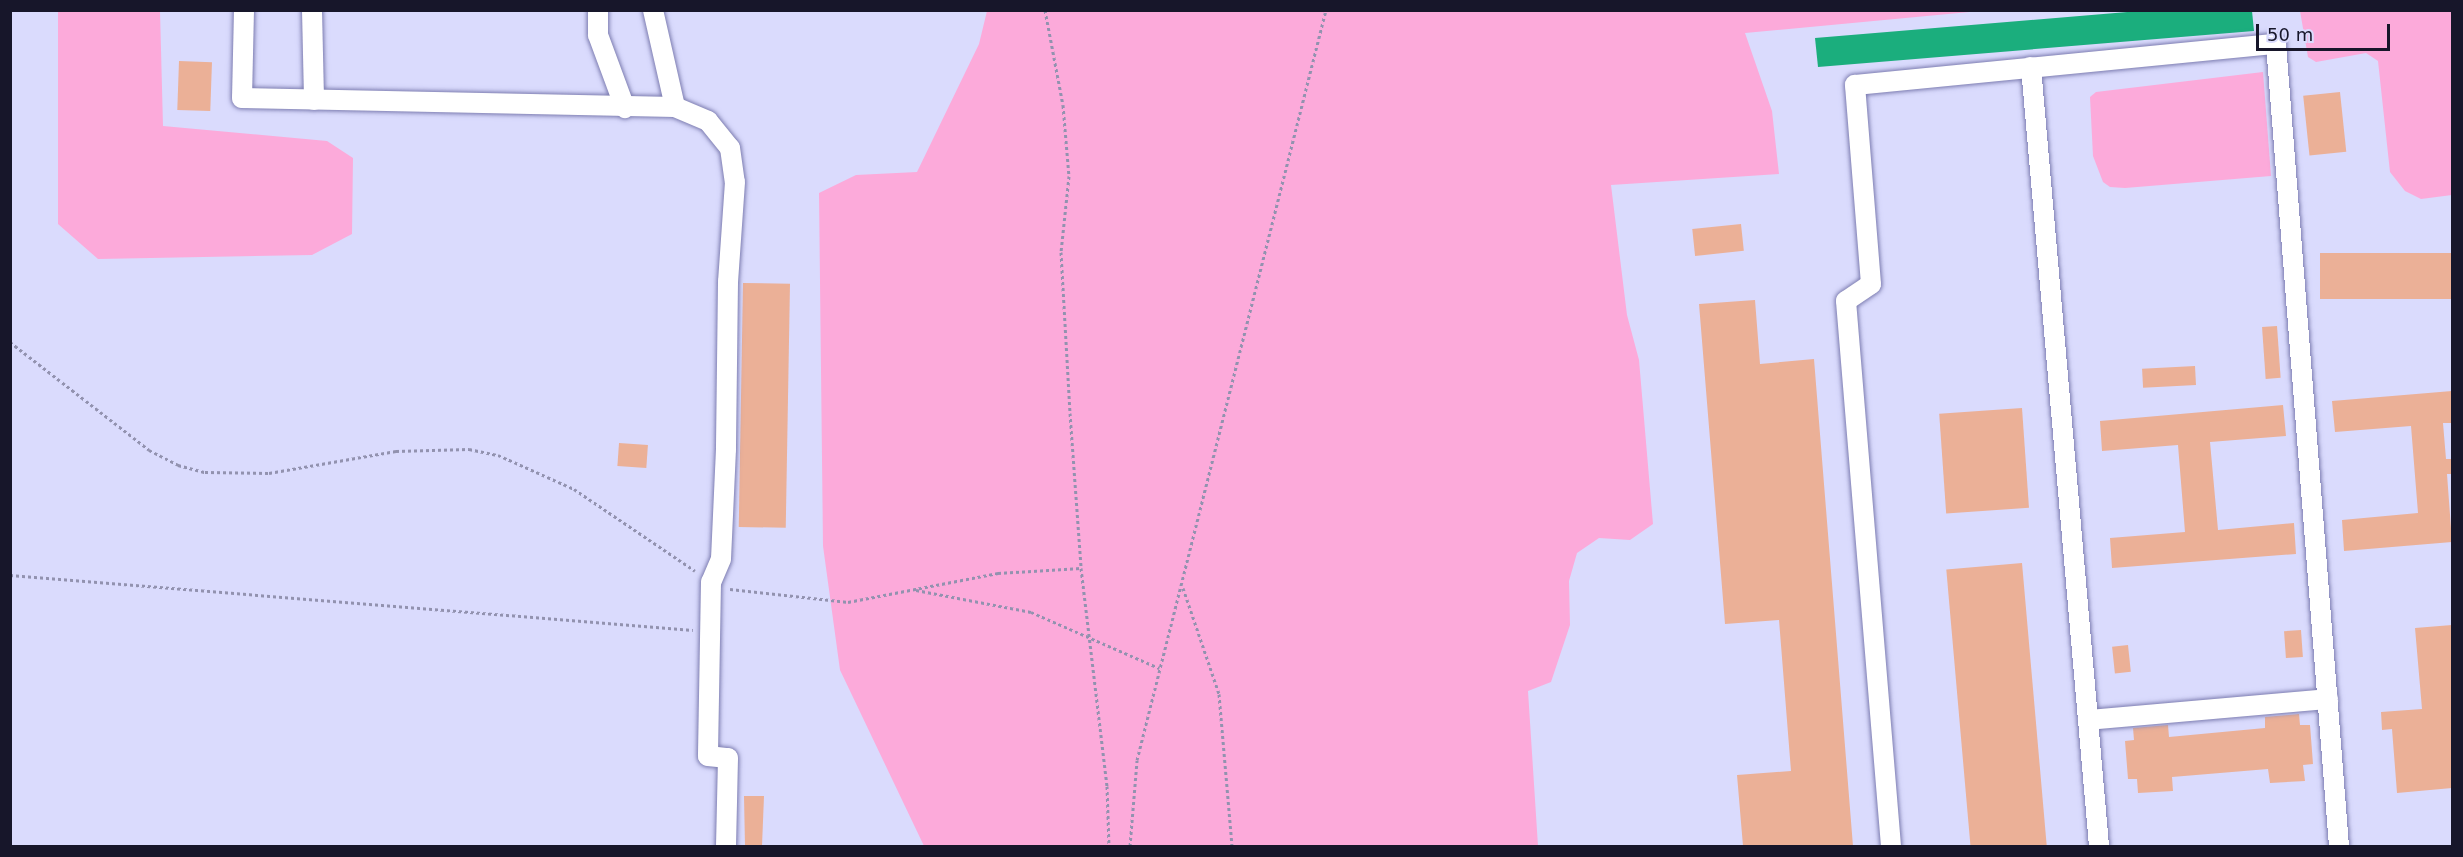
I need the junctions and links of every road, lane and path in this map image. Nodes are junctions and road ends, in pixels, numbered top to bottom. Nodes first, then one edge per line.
1 (244, 10) edge
2 (312, 10) edge
3 (598, 10) edge
4 (653, 10) edge
5 (1045, 10) edge
6 (1326, 10) edge
7 (2031, 67) junction
8 (314, 100) junction
9 (675, 107) junction
10 (626, 108) junction
11 (10, 342) edge
12 (1081, 568) junction
13 (10, 575) edge
14 (711, 585) junction
15 (1182, 586) junction
16 (914, 590) junction
17 (710, 631) junction
18 (1090, 639) junction
19 (1160, 669) junction
20 (2328, 699) junction
21 (2088, 720) junction
22 (726, 846) edge
23 (1109, 846) edge
24 (1130, 846) edge
25 (1232, 846) edge
26 (1891, 846) edge
27 (2099, 846) edge
28 (2339, 846) edge

1 - 8 lane
2 - 8 lane
3 - 10 lane
4 - 9 lane
5 - 12 path
6 - 15 path
7 - 20 lane
7 - 21 lane
7 - 26 lane
8 - 10 lane
9 - 10 lane
9 - 14 lane
11 - 14 path
12 - 16 path
12 - 18 path
13 - 17 path
14 - 16 path
14 - 17 lane
15 - 19 path
15 - 25 path
16 - 18 path
17 - 22 lane
18 - 19 path
18 - 23 path
19 - 24 path
20 - 21 lane
20 - 28 lane
21 - 27 lane

